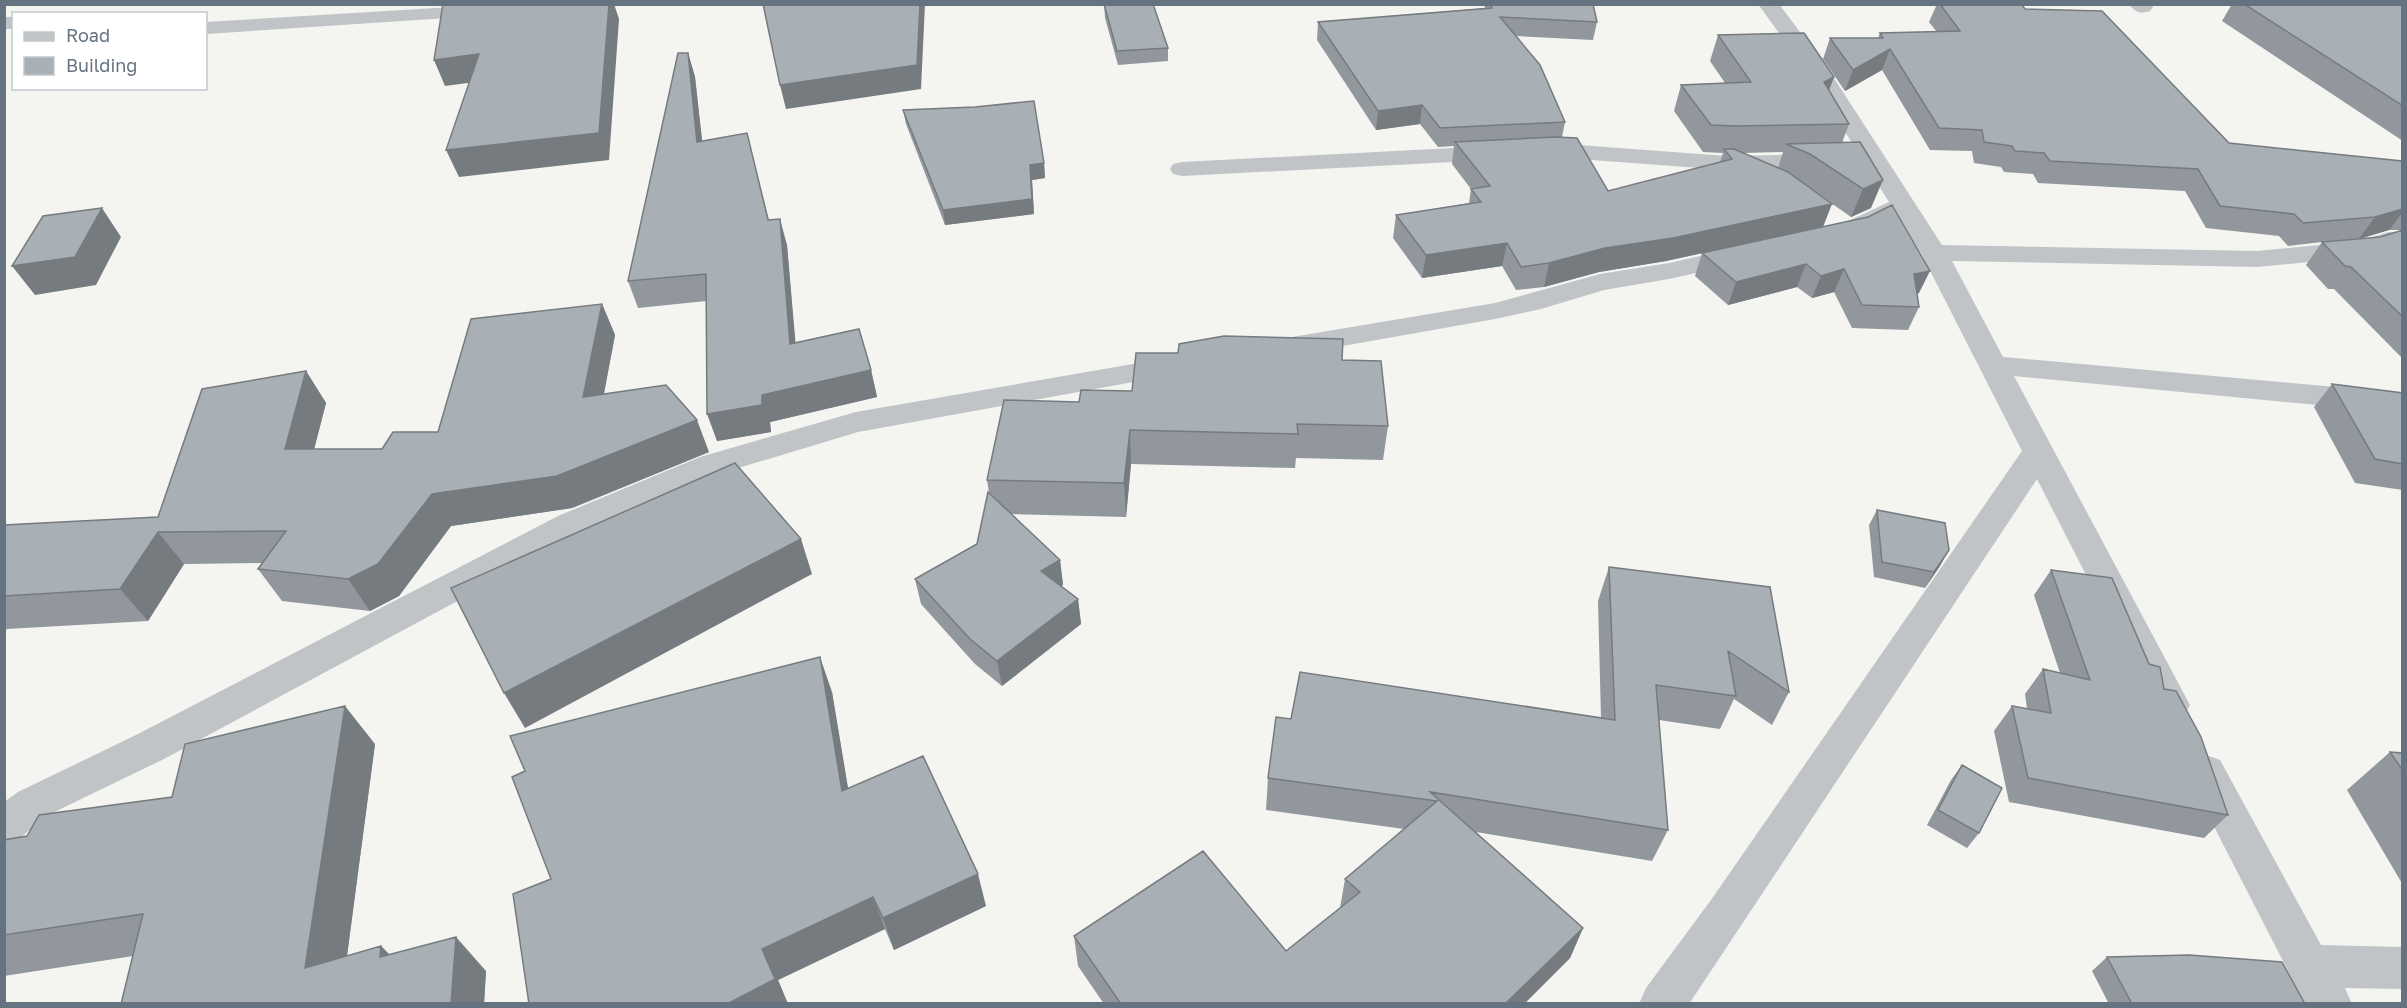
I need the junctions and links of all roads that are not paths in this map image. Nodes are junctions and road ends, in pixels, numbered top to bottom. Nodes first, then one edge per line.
1 (1768, 4) edge
2 (510, 9) edge
3 (207, 28) edge
4 (1874, 160) junction
5 (1726, 163) junction
6 (1182, 169) dead end
7 (1779, 184) edge
8 (1902, 205) junction
9 (1836, 229) edge
10 (2403, 240) edge
11 (1768, 249) edge
12 (1934, 253) junction
13 (1263, 351) edge
14 (1204, 361) edge
15 (1993, 365) junction
16 (2403, 403) edge
17 (2039, 451) junction
18 (14, 811) edge
19 (2308, 966) junction
20 (2403, 968) edge
21 (1662, 1004) edge
22 (2329, 1004) edge

1 - 4 street
2 - 3 street
4 - 5 street
4 - 8 street
5 - 6 street
5 - 7 street
8 - 9 street
8 - 12 street
10 - 12 street
11 - 13 street
12 - 15 street
14 - 18 street
15 - 16 street
15 - 17 street
17 - 19 street
17 - 21 street
19 - 20 street
19 - 22 street

